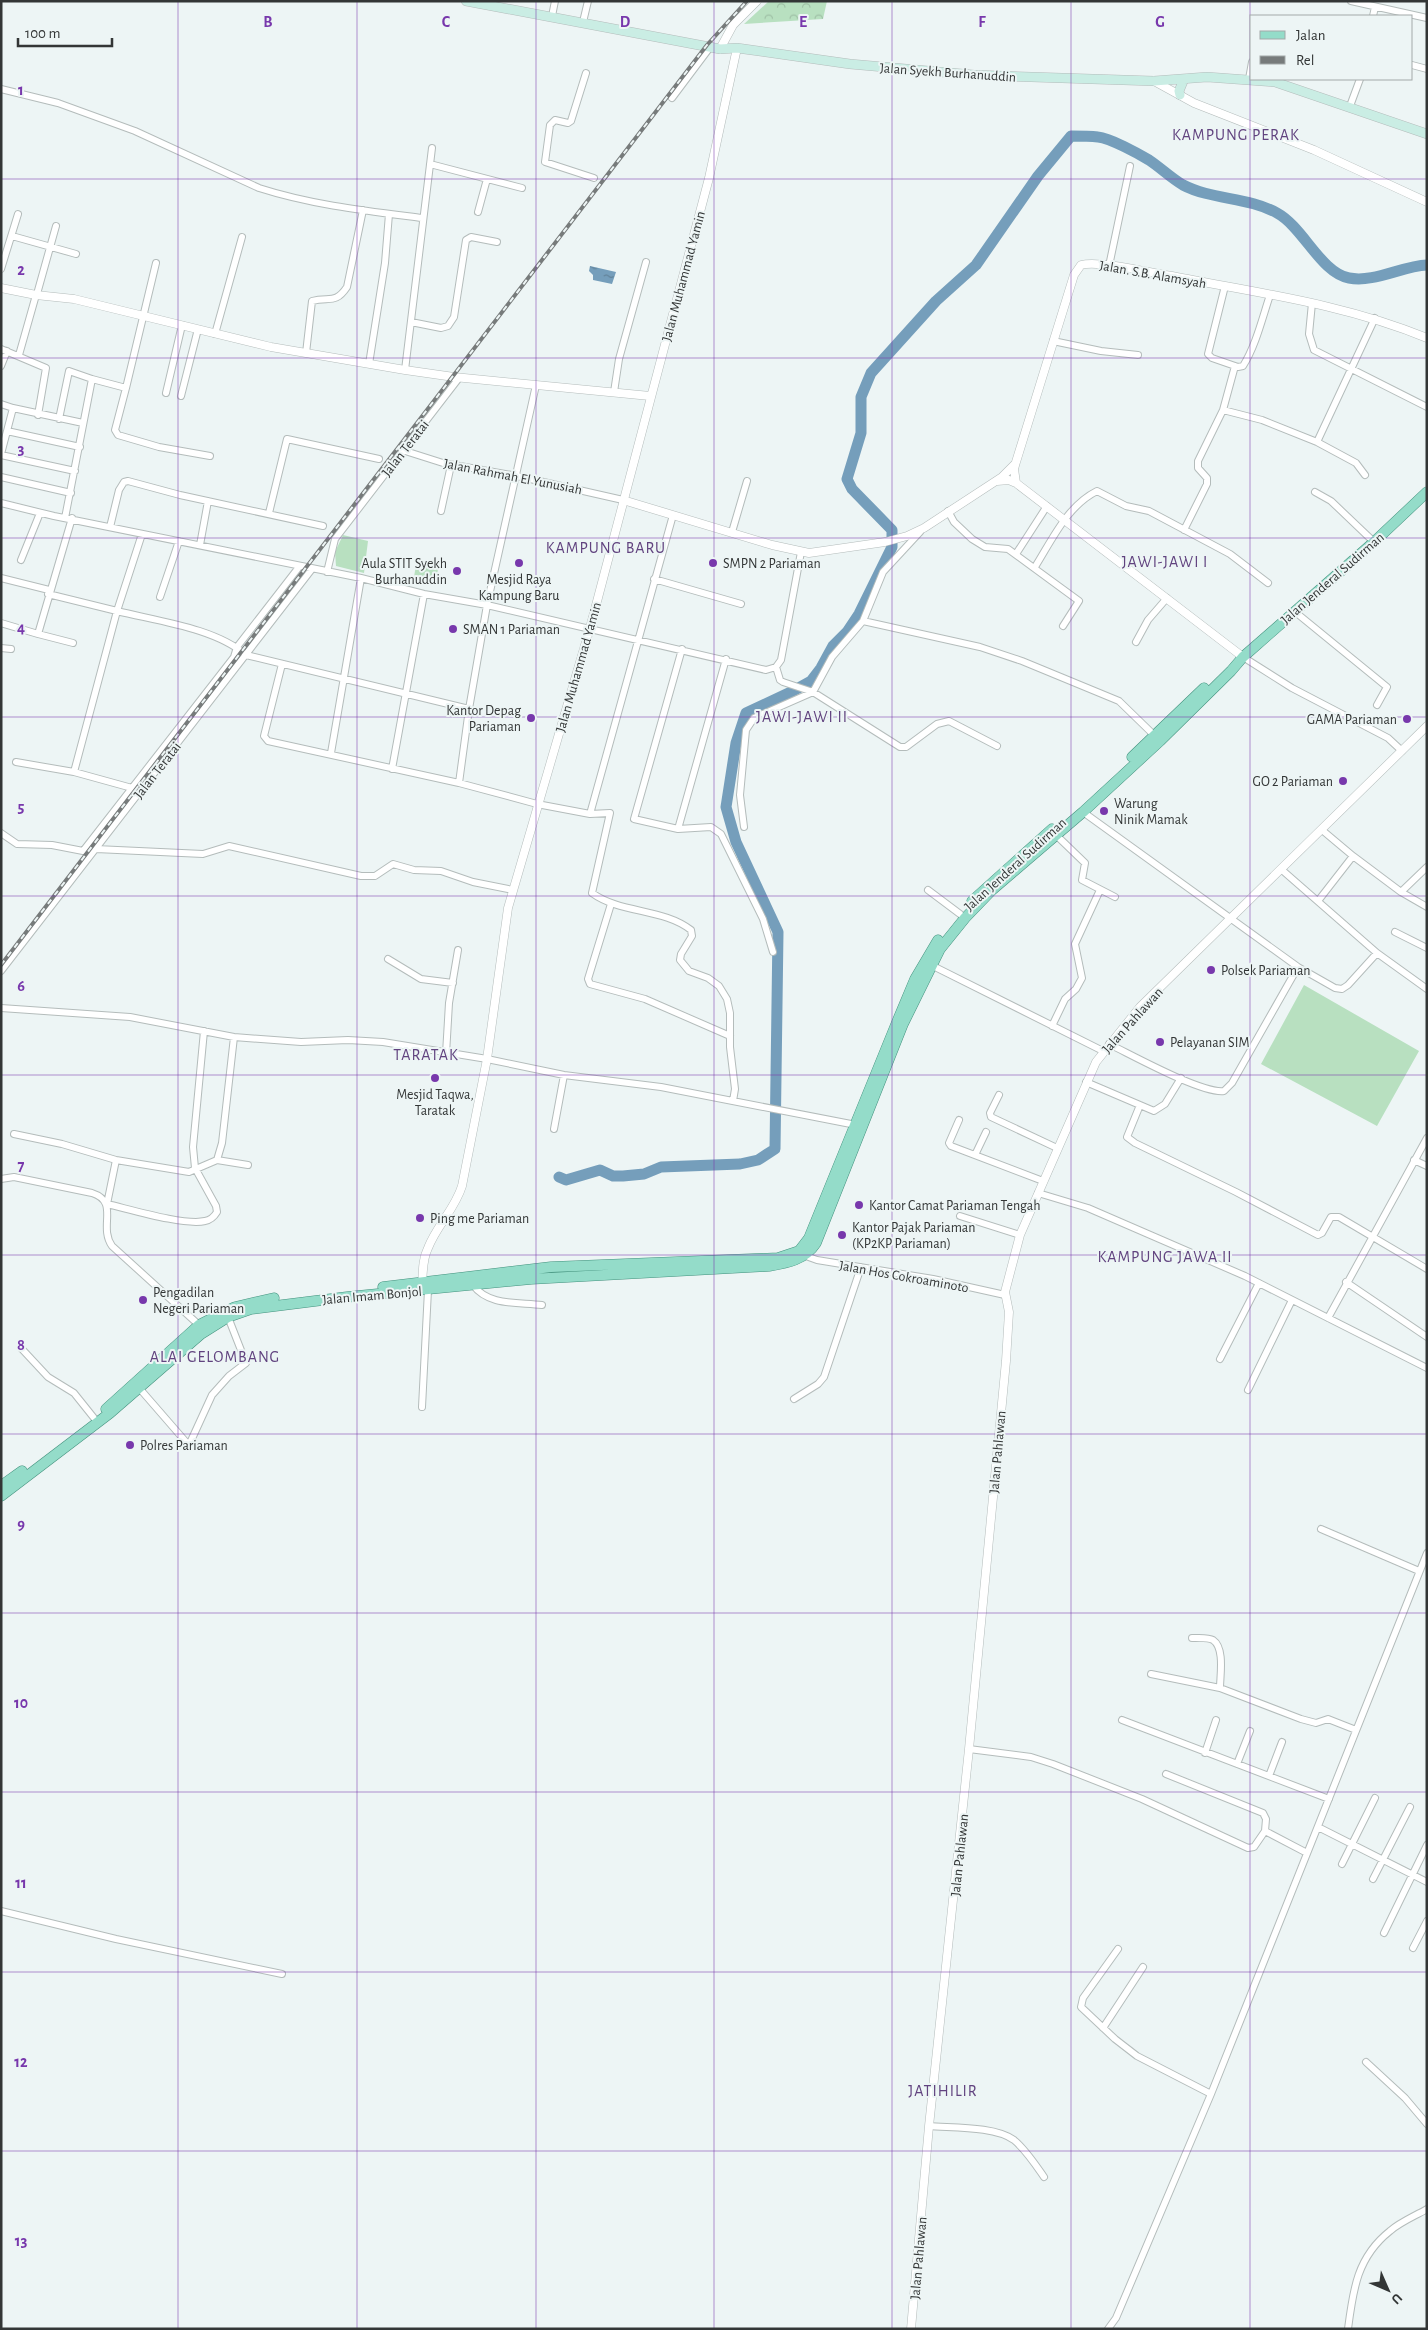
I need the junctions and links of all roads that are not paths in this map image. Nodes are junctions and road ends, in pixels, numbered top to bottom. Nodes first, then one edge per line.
1 (466, 1) edge
2 (555, 1) edge
3 (588, 1) edge
4 (757, 1) edge
5 (1351, 1) edge
6 (1375, 7) junction
7 (1373, 15) edge
8 (1413, 15) edge
9 (1413, 15) edge
10 (552, 16) junction
11 (1427, 18) edge
12 (583, 22) junction
13 (715, 47) junction
14 (737, 48) junction
15 (1413, 65) edge
16 (1427, 69) edge
17 (586, 73) dead end
18 (1250, 73) edge
19 (1249, 78) joint
20 (1184, 79) junction
21 (1262, 80) edge
22 (1360, 80) edge
23 (1154, 81) junction
24 (1, 89) edge
25 (1180, 95) junction
26 (672, 98) dead end
27 (1350, 106) junction
28 (1427, 134) edge
29 (432, 148) dead end
30 (430, 164) junction
31 (1130, 166) dead end
32 (594, 178) dead end
33 (487, 179) junction
34 (522, 188) dead end
35 (1427, 202) edge
36 (362, 210) junction
37 (478, 212) dead end
38 (18, 214) dead end
39 (389, 214) junction
40 (422, 218) junction
41 (56, 226) dead end
42 (12, 236) junction
43 (242, 237) dead end
44 (496, 242) dead end
45 (50, 247) junction
46 (76, 254) dead end
47 (646, 262) dead end
48 (156, 263) dead end
49 (1108, 266) junction
50 (1, 269) edge
51 (1225, 286) junction
52 (1, 288) edge
53 (37, 295) junction
54 (1270, 295) junction
55 (1312, 302) junction
56 (142, 316) junction
57 (1375, 318) junction
58 (411, 322) junction
59 (182, 325) junction
60 (198, 329) junction
61 (215, 334) junction
62 (1427, 338) edge
63 (1053, 341) junction
64 (4, 350) edge
65 (306, 353) junction
66 (19, 355) junction
67 (1138, 355) dead end
68 (369, 364) junction
69 (1, 366) edge
70 (1235, 366) junction
71 (1352, 369) junction
72 (405, 370) junction
73 (459, 378) junction
74 (92, 379) junction
75 (536, 385) junction
76 (126, 388) junction
77 (614, 392) junction
78 (166, 393) dead end
79 (181, 396) dead end
80 (650, 396) junction
81 (1, 404) edge
82 (1427, 407) edge
83 (13, 408) junction
84 (1223, 410) junction
85 (38, 414) junction
86 (59, 419) junction
87 (83, 423) junction
88 (7, 431) junction
89 (1317, 442) junction
90 (80, 447) junction
91 (402, 450) junction
92 (1, 454) edge
93 (210, 456) dead end
94 (379, 459) dead end
95 (1016, 462) junction
96 (451, 465) junction
97 (76, 471) junction
98 (1365, 475) dead end
99 (517, 476) junction
100 (1, 477) edge
101 (747, 481) dead end
102 (1016, 483) junction
103 (990, 484) junction
104 (628, 486) junction
105 (1315, 492) dead end
106 (1427, 492) edge
107 (71, 493) junction
108 (623, 500) junction
109 (208, 501) junction
110 (1, 503) edge
111 (635, 503) junction
112 (1047, 506) junction
113 (441, 510) dead end
114 (948, 511) junction
115 (40, 513) junction
116 (269, 514) junction
117 (673, 515) junction
118 (69, 518) junction
119 (1065, 519) junction
120 (323, 526) dead end
121 (110, 528) junction
122 (924, 528) junction
123 (1184, 530) junction
124 (732, 532) junction
125 (142, 534) junction
126 (179, 541) junction
127 (1374, 542) junction
128 (200, 545) junction
129 (801, 552) junction
130 (1016, 554) junction
131 (21, 560) dead end
132 (299, 567) junction
133 (1035, 567) junction
134 (312, 569) junction
135 (327, 572) junction
136 (1, 578) edge
137 (361, 578) junction
138 (654, 579) junction
139 (1268, 583) dead end
140 (49, 592) junction
141 (424, 594) junction
142 (160, 597) dead end
143 (1167, 598) junction
144 (741, 604) dead end
145 (487, 605) junction
146 (117, 611) junction
147 (1294, 611) junction
148 (864, 621) junction
149 (1, 623) edge
150 (1063, 626) dead end
151 (590, 628) junction
152 (38, 634) junction
153 (640, 639) junction
154 (1136, 642) dead end
155 (73, 643) dead end
156 (237, 647) junction
157 (1, 648) edge
158 (11, 649) dead end
159 (682, 649) junction
160 (246, 655) junction
161 (726, 659) junction
162 (1239, 660) junction
163 (282, 664) junction
164 (776, 667) junction
165 (343, 680) junction
166 (813, 692) junction
167 (408, 694) junction
168 (1377, 705) dead end
169 (468, 709) junction
170 (1427, 726) edge
171 (1157, 738) junction
172 (997, 746) dead end
173 (1402, 751) junction
174 (331, 753) junction
175 (16, 762) dead end
176 (392, 769) junction
177 (74, 772) junction
178 (459, 783) junction
179 (132, 788) junction
180 (537, 804) junction
181 (1083, 812) junction
182 (590, 814) junction
183 (744, 827) dead end
184 (678, 829) junction
185 (1322, 830) junction
186 (1, 833) edge
187 (1056, 835) junction
188 (96, 849) junction
189 (1030, 852) junction
190 (1353, 856) junction
191 (1427, 867) edge
192 (1282, 870) junction
193 (513, 890) junction
194 (928, 890) dead end
195 (1100, 890) junction
196 (1401, 892) junction
197 (1115, 897) dead end
198 (1318, 901) junction
199 (611, 904) junction
200 (1427, 907) edge
201 (960, 914) junction
202 (1232, 918) junction
203 (1395, 932) dead end
204 (1427, 948) edge
205 (458, 950) dead end
206 (773, 952) dead end
207 (1377, 953) junction
208 (388, 959) dead end
209 (931, 965) junction
210 (1298, 967) junction
211 (1, 971) edge
212 (453, 983) junction
213 (1427, 989) edge
214 (1, 1008) edge
215 (900, 1023) junction
216 (1052, 1026) junction
217 (204, 1031) junction
218 (730, 1036) junction
219 (234, 1037) junction
220 (1109, 1044) junction
221 (1103, 1051) junction
222 (446, 1054) junction
223 (487, 1059) junction
224 (564, 1075) junction
225 (1181, 1078) junction
226 (1086, 1082) junction
227 (999, 1094) dead end
228 (733, 1102) junction
229 (1140, 1105) junction
230 (959, 1120) dead end
231 (856, 1125) junction
232 (554, 1129) dead end
233 (986, 1132) dead end
234 (14, 1134) dead end
235 (1427, 1138) edge
236 (1057, 1148) junction
237 (975, 1154) junction
238 (116, 1160) junction
239 (217, 1160) junction
240 (1414, 1160) junction
241 (248, 1165) dead end
242 (1427, 1166) edge
243 (195, 1168) junction
244 (841, 1173) junction
245 (1, 1179) edge
246 (1043, 1181) junction
247 (1038, 1192) junction
248 (107, 1204) junction
249 (960, 1216) dead end
250 (1020, 1235) junction
251 (1372, 1235) junction
252 (803, 1254) junction
253 (551, 1267) junction
254 (668, 1267) junction
255 (861, 1267) junction
256 (1427, 1269) edge
257 (552, 1278) junction
258 (1346, 1282) junction
259 (1259, 1283) junction
260 (473, 1285) junction
261 (424, 1288) junction
262 (1005, 1295) junction
263 (301, 1299) junction
264 (1292, 1300) junction
265 (542, 1305) dead end
266 (228, 1318) junction
267 (1328, 1318) junction
268 (200, 1325) junction
269 (1427, 1337) edge
270 (21, 1348) dead end
271 (175, 1352) junction
272 (1220, 1359) dead end
273 (1427, 1368) edge
274 (140, 1389) junction
275 (1248, 1390) dead end
276 (794, 1399) dead end
277 (422, 1407) dead end
278 (94, 1418) junction
279 (67, 1441) junction
280 (1, 1486) edge
281 (1, 1496) edge
282 (1321, 1529) dead end
283 (1427, 1553) edge
284 (1420, 1571) junction
285 (1192, 1638) dead end
286 (1151, 1674) dead end
287 (1220, 1688) junction
288 (1122, 1720) dead end
289 (1216, 1720) dead end
290 (1356, 1730) junction
291 (1250, 1731) dead end
292 (1282, 1742) dead end
293 (969, 1749) junction
294 (1205, 1753) junction
295 (1237, 1764) junction
296 (1166, 1774) dead end
297 (1269, 1776) junction
298 (1375, 1798) dead end
299 (1329, 1799) junction
300 (1410, 1807) dead end
301 (1318, 1827) junction
302 (1265, 1831) junction
303 (1352, 1844) junction
304 (1427, 1845) edge
305 (1307, 1853) junction
306 (1382, 1859) junction
307 (1342, 1864) dead end
308 (1413, 1874) junction
309 (1373, 1879) dead end
310 (1427, 1882) edge
311 (1, 1910) edge
312 (1427, 1921) edge
313 (1384, 1933) dead end
314 (1413, 1948) dead end
315 (1118, 1949) dead end
316 (1143, 1967) dead end
317 (282, 1974) dead end
318 (1103, 2028) junction
319 (1366, 2062) dead end
320 (1211, 2094) junction
321 (1427, 2124) edge
322 (929, 2126) junction
323 (1044, 2177) dead end
324 (1427, 2209) edge
325 (912, 2329) edge
326 (1108, 2329) edge
327 (1348, 2329) edge

1 - 10 main road, Jalan Syekh Burhanuddin
2 - 10 street
3 - 12 street
4 - 13 street
5 - 6 street
6 - 7 street
6 - 9 street
8 - 11 street
10 - 12 main road, Jalan Syekh Burhanuddin
12 - 13 main road, Jalan Syekh Burhanuddin
13 - 14 main road, Jalan Syekh Burhanuddin
13 - 26 street
14 - 23 main road, Jalan Syekh Burhanuddin
14 - 80 street, Jalan Muhammad Yamin
15 - 16 street
17 - 32 street
18 - 19 street
19 - 20 main road, Jalan Syekh Burhanuddin
20 - 23 main road, Jalan Syekh Burhanuddin
20 - 25 main road
21 - 27 main road, Jalan Syekh Burhanuddin
22 - 27 street
23 - 25 street
24 - 36 street
25 - 35 street
27 - 28 main road, Jalan Syekh Burhanuddin
29 - 30 street
30 - 33 street
30 - 40 street
31 - 49 street
33 - 34 street
33 - 37 street
36 - 39 street
36 - 65 street
38 - 42 street
39 - 40 street
39 - 68 street
40 - 58 street
41 - 45 street
42 - 45 street
42 - 50 street
43 - 61 street
44 - 58 street
45 - 46 street
45 - 53 street
47 - 77 street
48 - 56 street
49 - 51 street, Jalan. S.B. Alamsyah
49 - 63 street, Jalan. S.B. Alamsyah
51 - 54 street, Jalan. S.B. Alamsyah
51 - 70 street
52 - 53 street
53 - 56 street
53 - 66 street
54 - 55 street, Jalan. S.B. Alamsyah
54 - 70 street
55 - 57 street, Jalan. S.B. Alamsyah
55 - 71 street
56 - 59 street
56 - 76 street
57 - 62 street, Jalan. S.B. Alamsyah
57 - 71 street
58 - 72 street
59 - 60 street
59 - 78 street
60 - 61 street
60 - 79 street
61 - 65 street
63 - 67 street
63 - 95 street, Jalan. S.B. Alamsyah
64 - 66 street
64 - 69 street
65 - 68 street
66 - 85 street
68 - 72 street
70 - 84 street
71 - 82 street
71 - 89 street
72 - 73 street
73 - 75 street
73 - 91 street, Jalan Teratai
74 - 76 street
74 - 86 street
74 - 87 street
75 - 77 street
75 - 99 street
76 - 93 street
77 - 80 street
80 - 104 street, Jalan Muhammad Yamin
81 - 83 street
83 - 85 street
83 - 88 street
84 - 89 street
84 - 123 street
85 - 86 street
86 - 87 street
87 - 90 street
88 - 90 street
88 - 92 street
89 - 98 street
90 - 97 street
91 - 96 street, Jalan Rahmah El Yunusiah
91 - 135 street, Jalan Teratai
92 - 97 street
94 - 116 street
95 - 102 street
95 - 103 street
96 - 99 street, Jalan Rahmah El Yunusiah
96 - 113 street
97 - 107 street
99 - 108 street, Jalan Rahmah El Yunusiah
99 - 145 street
100 - 107 street
101 - 124 street
102 - 103 street
102 - 112 street
103 - 114 street
104 - 108 street, Jalan Muhammad Yamin
104 - 111 street
105 - 127 street
106 - 127 main road, Jalan Jenderal Sudirman
107 - 118 street
108 - 111 street
108 - 151 street, Jalan Muhammad Yamin
109 - 116 street
109 - 121 street
109 - 128 street
110 - 115 street
111 - 117 street
112 - 119 street
112 - 130 street
114 - 122 street
114 - 130 street
115 - 118 street
115 - 131 street
116 - 120 street
117 - 124 street
117 - 138 street
118 - 121 street
118 - 140 street
119 - 123 street
119 - 133 street
119 - 143 street
121 - 125 street
122 - 129 street
122 - 148 street
123 - 139 street
124 - 129 street
125 - 126 street
125 - 146 street
126 - 128 street
126 - 142 street
127 - 147 main road, Jalan Jenderal Sudirman
128 - 132 street
129 - 164 street
130 - 133 street
132 - 134 street
132 - 156 street
133 - 150 street
134 - 135 street
134 - 160 street, Jalan Teratai
135 - 137 street
136 - 140 street
137 - 141 street
137 - 165 street
138 - 144 street
138 - 153 street
140 - 146 street
140 - 152 street
141 - 145 street
141 - 167 street
143 - 154 street
143 - 162 street
145 - 151 street
145 - 169 street
146 - 156 street
146 - 177 street
147 - 162 main road, Jalan Jenderal Sudirman
147 - 168 street
148 - 166 street
148 - 171 street
149 - 152 street
151 - 153 street
151 - 180 street, Jalan Muhammad Yamin
152 - 155 street
153 - 159 street
153 - 182 street
156 - 160 street
156 - 179 street
157 - 158 street
159 - 161 street
159 - 184 street
160 - 163 street
160 - 188 street, Jalan Teratai
161 - 164 street
161 - 184 street
162 - 171 main road, Jalan Jenderal Sudirman
162 - 173 street
163 - 165 street
163 - 174 street
164 - 166 street
165 - 167 street
165 - 174 street
166 - 172 street
166 - 183 street
167 - 169 street
167 - 176 street
169 - 178 street
170 - 173 street, Jalan Pahlawan
171 - 181 main road, Jalan Jenderal Sudirman
171 - 189 main road, Jalan Jenderal Sudirman
173 - 185 street, Jalan Pahlawan
174 - 176 street
175 - 177 street
176 - 178 street
177 - 179 street
178 - 180 street
179 - 186 street
180 - 182 street
180 - 193 street, Jalan Muhammad Yamin
181 - 187 main road, Jalan Jenderal Sudirman
181 - 202 street
182 - 199 street
184 - 206 street
185 - 190 street
185 - 192 street, Jalan Pahlawan
187 - 189 main road, Jalan Jenderal Sudirman
187 - 195 street
188 - 193 street
188 - 211 street, Jalan Teratai
189 - 201 main road, Jalan Jenderal Sudirman
189 - 209 main road, Jalan Jenderal Sudirman
190 - 196 street
190 - 198 street
191 - 196 street
192 - 198 street
192 - 202 street, Jalan Pahlawan
193 - 223 street, Jalan Muhammad Yamin
194 - 201 street
195 - 197 street
195 - 216 street
196 - 200 street
198 - 207 street
199 - 218 street
199 - 218 street
201 - 215 main road, Jalan Jenderal Sudirman
202 - 210 street
202 - 220 street, Jalan Pahlawan
203 - 204 street
205 - 212 street
207 - 210 street
207 - 213 street
208 - 212 street
209 - 215 main road, Jalan Jenderal Sudirman
209 - 216 street
210 - 225 street
212 - 222 street
214 - 217 street
215 - 231 main road, Jalan Jenderal Sudirman
215 - 244 main road, Jalan Jenderal Sudirman
216 - 221 street
217 - 219 street
217 - 243 street
218 - 228 street
219 - 222 street
219 - 239 street
220 - 221 street, Jalan Pahlawan
220 - 225 street
221 - 226 street, Jalan Pahlawan
222 - 223 street
223 - 224 street
223 - 261 street, Jalan Muhammad Yamin
224 - 228 street
224 - 232 street
225 - 229 street
226 - 229 street
226 - 236 street, Jalan Pahlawan
227 - 236 street
228 - 231 street
229 - 251 street
230 - 237 street
231 - 244 main road, Jalan Jenderal Sudirman
233 - 237 street
234 - 238 street
235 - 240 street
236 - 246 street, Jalan Pahlawan
237 - 246 street
238 - 243 street
238 - 248 street
239 - 241 street
239 - 243 street
240 - 242 street
240 - 251 street
243 - 248 street
244 - 252 main road, Jalan Jenderal Sudirman
245 - 248 street
246 - 247 street, Jalan Pahlawan
247 - 250 street, Jalan Pahlawan
247 - 259 street
248 - 268 street
249 - 250 street
250 - 262 street, Jalan Pahlawan
251 - 256 street
251 - 258 street
252 - 254 main road, Jalan Imam Bonjol
252 - 255 street, Jalan Hos Cokroaminoto
253 - 254 main road, Jalan Imam Bonjol
253 - 257 main road
253 - 261 main road, Jalan Imam Bonjol
254 - 257 main road, Jalan Imam Bonjol
255 - 262 street, Jalan Hos Cokroaminoto
255 - 276 street
257 - 260 main road, Jalan Imam Bonjol
258 - 267 street
258 - 269 street
259 - 264 street
259 - 272 street
260 - 261 main road, Jalan Imam Bonjol
260 - 265 street
261 - 263 main road, Jalan Imam Bonjol
261 - 277 street
262 - 293 street, Jalan Pahlawan
263 - 266 main road, Jalan Imam Bonjol
263 - 268 main road, Jalan Imam Bonjol
264 - 267 street
264 - 275 street
266 - 271 main road, Jalan Imam Bonjol
266 - 274 street
267 - 273 street
268 - 271 main road, Jalan Imam Bonjol
270 - 278 street
271 - 274 main road, Jalan Imam Bonjol
271 - 278 main road, Jalan Imam Bonjol
274 - 279 main road, Jalan Imam Bonjol
278 - 279 main road, Jalan Imam Bonjol
279 - 280 main road, Jalan Imam Bonjol
279 - 281 main road, Jalan Imam Bonjol
282 - 284 street
283 - 284 street
284 - 290 street
285 - 287 street
286 - 287 street
287 - 290 street
288 - 294 street
289 - 294 street
290 - 299 street
291 - 295 street
292 - 297 street
293 - 302 street
293 - 322 street, Jalan Pahlawan
294 - 295 street
295 - 297 street
296 - 302 street
297 - 299 street
298 - 303 street
299 - 301 street
300 - 306 street
301 - 303 street
301 - 305 street
302 - 305 street
303 - 306 street
303 - 307 street
304 - 308 street
305 - 320 street
306 - 308 street
306 - 309 street
308 - 310 street
308 - 313 street
311 - 317 street
312 - 314 street
315 - 318 street
316 - 318 street
318 - 320 street
319 - 321 street
320 - 326 street
322 - 323 street
322 - 325 street, Jalan Pahlawan
324 - 327 street

